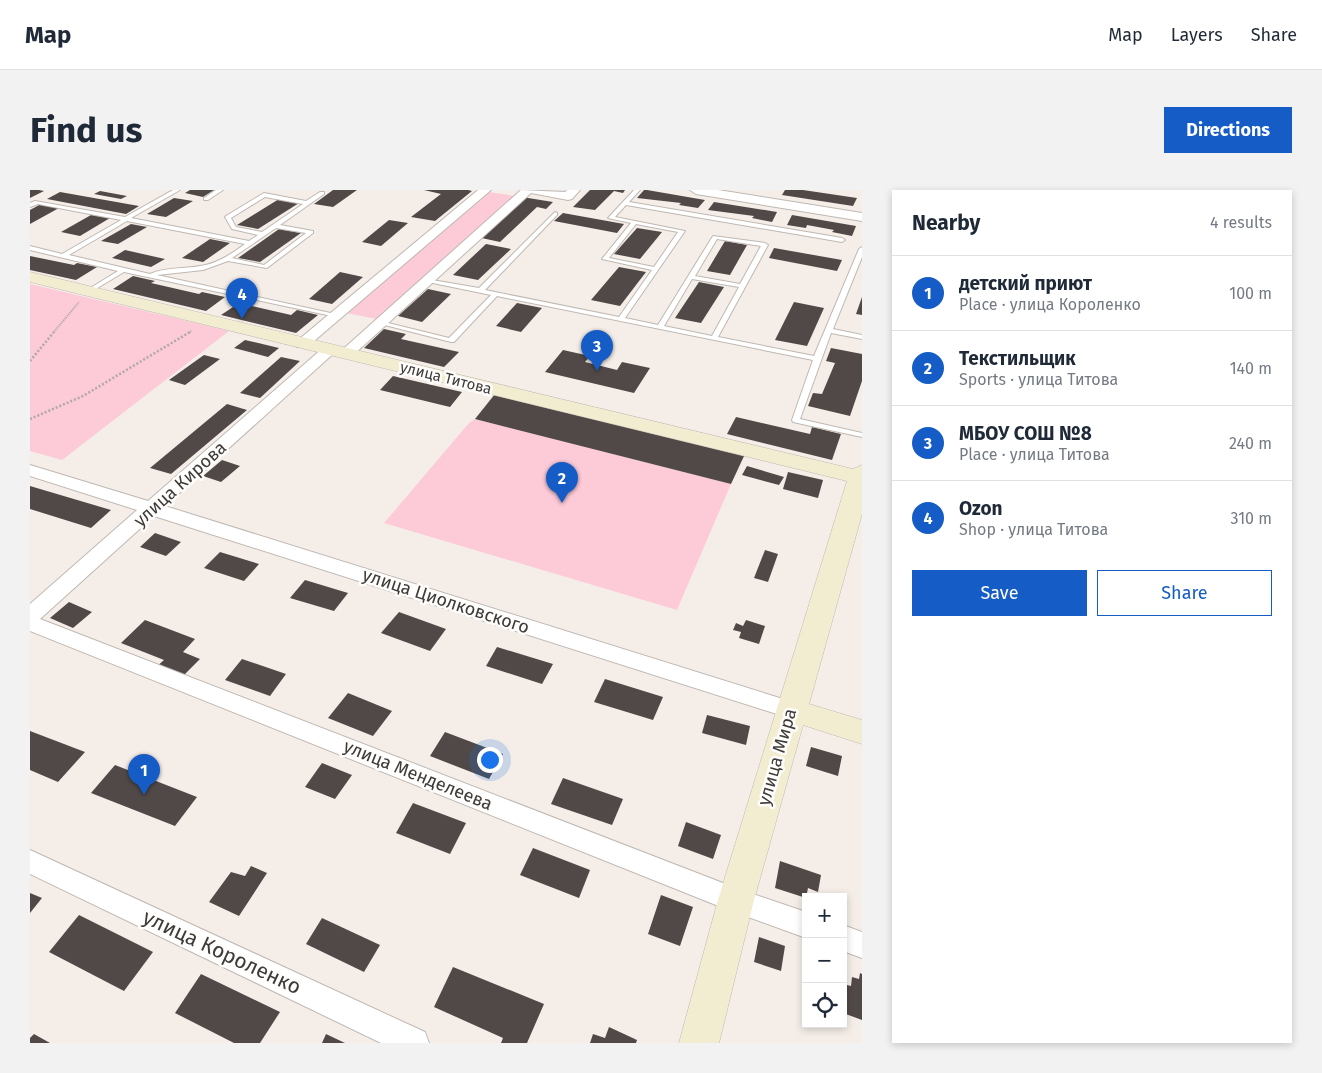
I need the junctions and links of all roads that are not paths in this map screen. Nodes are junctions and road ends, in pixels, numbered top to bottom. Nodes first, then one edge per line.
1 (178, 190) edge
2 (220, 190) edge
3 (485, 190) edge
4 (528, 190) edge
5 (532, 190) edge
6 (574, 190) edge
7 (637, 190) edge
8 (696, 190) edge
9 (321, 191) edge
10 (206, 199) dead end
11 (307, 203) junction
12 (625, 203) junction
13 (30, 206) edge
14 (555, 214) dead end
15 (862, 217) edge
16 (126, 219) junction
17 (635, 222) junction
18 (276, 226) junction
19 (264, 234) junction
20 (842, 240) dead end
21 (250, 243) junction
22 (30, 248) edge
23 (862, 249) edge
24 (63, 256) junction
25 (227, 259) junction
26 (860, 261) edge
27 (655, 269) junction
28 (123, 270) junction
29 (151, 276) junction
30 (691, 276) junction
31 (30, 277) edge
32 (428, 280) junction
33 (742, 286) junction
34 (89, 291) junction
35 (480, 291) junction
36 (495, 294) junction
37 (335, 316) junction
38 (621, 319) junction
39 (380, 323) junction
40 (660, 327) junction
41 (829, 330) junction
42 (862, 337) edge
43 (714, 338) junction
44 (302, 344) junction
45 (338, 352) junction
46 (817, 359) junction
47 (862, 435) edge
48 (30, 470) edge
49 (861, 476) edge
50 (153, 508) junction
51 (30, 616) edge
52 (30, 623) edge
53 (791, 710) junction
54 (862, 732) edge
55 (30, 860) edge
56 (736, 900) junction
57 (802, 924) edge
58 (847, 939) edge
59 (862, 945) edge
60 (414, 1043) edge
61 (699, 1043) edge

1 - 16 lane
2 - 10 lane
3 - 37 street
4 - 32 street, улица Кирова
5 - 6 street
7 - 12 lane
8 - 15 street
9 - 11 lane
11 - 18 lane
11 - 19 lane
12 - 17 lane
12 - 20 lane
13 - 16 lane
14 - 35 lane
16 - 21 lane
16 - 24 lane
17 - 27 lane
17 - 27 lane
18 - 19 lane
18 - 25 lane
19 - 21 lane
21 - 25 lane
22 - 24 lane
23 - 26 lane
24 - 28 lane
25 - 29 lane
26 - 41 lane
27 - 38 lane
28 - 29 lane
28 - 34 lane
29 - 37 lane
30 - 33 lane
30 - 33 lane
30 - 40 lane
31 - 34 street, улица Титова
32 - 35 lane
32 - 39 street, улица Кирова
33 - 43 lane
34 - 44 street, улица Титова
35 - 36 lane
36 - 38 lane
36 - 39 lane
37 - 44 street
38 - 40 lane
39 - 45 street, улица Кирова
40 - 43 lane
41 - 42 lane
41 - 46 lane
43 - 46 lane
44 - 45 street, улица Титова
45 - 49 street, улица Титова
45 - 50 street, улица Кирова
46 - 47 lane
48 - 50 street, улица Циолковского
49 - 53 street, улица Мира
50 - 51 street, улица Кирова
50 - 53 street, улица Циолковского
52 - 56 street, улица Менделеева
53 - 54 street, улица Циолковского
53 - 56 street, улица Мира
55 - 60 street, улица Короленко
56 - 57 street, улица Менделеева
56 - 61 street, улица Мира
58 - 59 street

